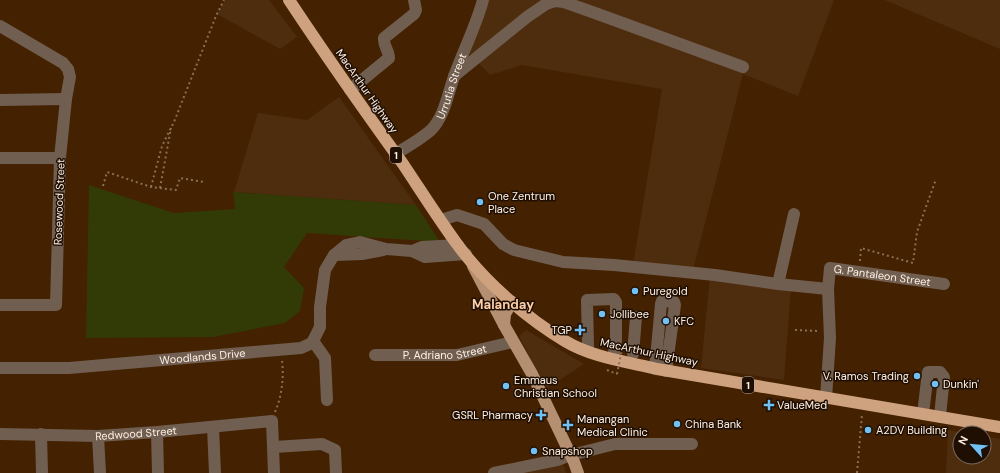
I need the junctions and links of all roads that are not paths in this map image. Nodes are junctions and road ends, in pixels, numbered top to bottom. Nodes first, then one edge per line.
1 (289, 0) edge
2 (414, 0) edge
3 (483, 0) edge
4 (0, 26) edge
5 (743, 67) dead end
6 (454, 76) junction
7 (350, 90) junction
8 (66, 99) junction
9 (0, 100) edge
10 (395, 154) junction
11 (0, 158) edge
12 (60, 158) junction
13 (794, 214) dead end
14 (441, 220) junction
15 (464, 252) junction
16 (778, 284) junction
17 (944, 284) dead end
18 (828, 289) junction
19 (512, 302) junction
20 (0, 305) edge
21 (636, 318) dead end
22 (504, 325) junction
23 (313, 341) junction
24 (513, 342) junction
25 (587, 351) junction
26 (628, 352) road end
27 (375, 355) dead end
28 (613, 359) junction
29 (0, 368) edge
30 (826, 398) junction
31 (327, 400) dead end
32 (923, 414) junction
33 (940, 416) junction
34 (213, 427) junction
35 (1000, 427) edge
36 (156, 432) junction
37 (0, 434) edge
38 (42, 434) junction
39 (98, 436) junction
40 (692, 444) dead end
41 (274, 447) junction
42 (571, 455) junction
43 (42, 473) edge
44 (100, 473) edge
45 (158, 473) edge
46 (214, 473) edge
47 (274, 473) edge
48 (336, 473) edge
49 (494, 473) edge
50 (578, 473) edge

1 - 7 highway, MacArthur Highway / 1
2 - 7 street
3 - 6 street, Urrutia Street
4 - 8 street, Rosewood Street
5 - 6 street
6 - 10 street, Urrutia Street
7 - 10 highway, MacArthur Highway / 1
8 - 9 street
8 - 12 street, Rosewood Street
10 - 14 highway, MacArthur Highway / 1
11 - 12 street
12 - 20 street, Rosewood Street
13 - 16 street
14 - 15 highway, MacArthur Highway / 1
14 - 16 street
15 - 19 highway, MacArthur Highway / 1
15 - 22 main road
15 - 23 street
16 - 18 street
17 - 18 street, G. Pantaleon Street
18 - 30 street, G. Pantaleon Street
19 - 22 main road
19 - 25 highway, MacArthur Highway / 1
21 - 26 street
22 - 24 main road
23 - 29 street, Woodlands Drive
23 - 31 street
24 - 27 street, P. Adriano Street
24 - 42 main road
25 - 28 highway, MacArthur Highway / 1
25 - 28 street
28 - 30 highway, MacArthur Highway / 1
30 - 32 highway, MacArthur Highway / 1
32 - 33 highway, MacArthur Highway / 1
32 - 33 street
33 - 35 highway, MacArthur Highway / 1
34 - 36 street, Redwood Street
34 - 41 street, Redwood Street
34 - 46 street
36 - 39 street, Redwood Street
36 - 45 street
37 - 38 street, Redwood Street
38 - 39 street, Redwood Street
38 - 43 street
39 - 44 street
40 - 42 street
41 - 47 street
41 - 48 street
42 - 49 street
42 - 50 main road

